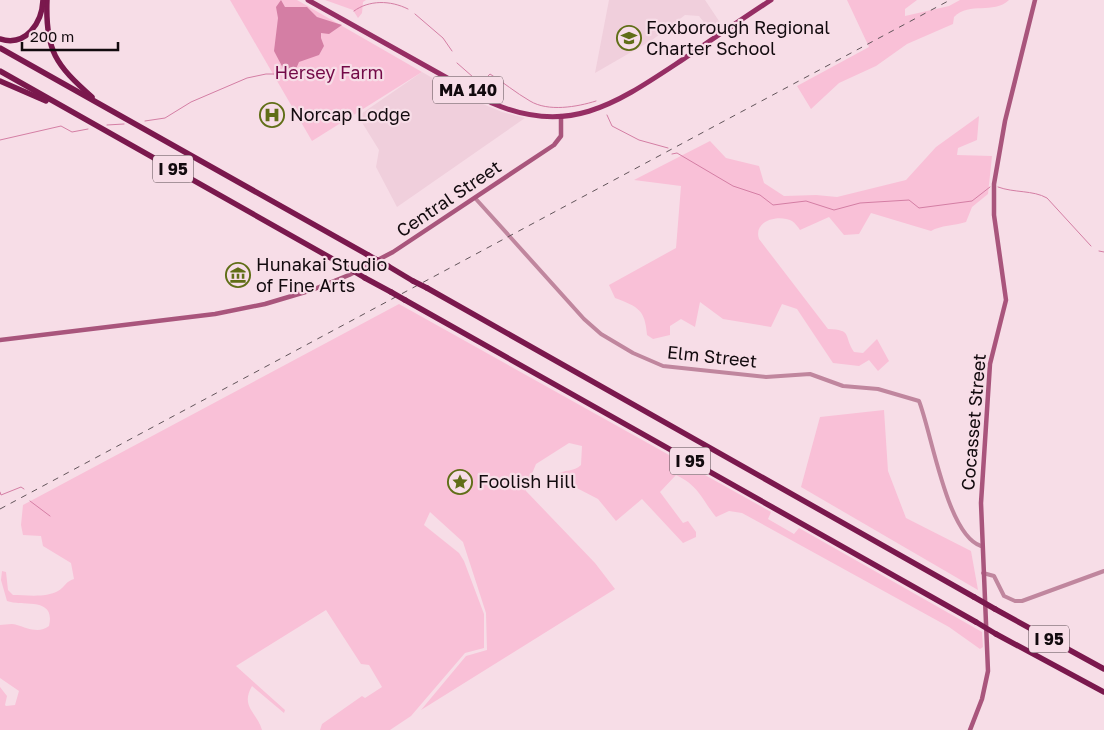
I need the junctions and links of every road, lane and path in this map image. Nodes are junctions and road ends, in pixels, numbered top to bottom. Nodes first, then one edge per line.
1 (42, 0) edge
2 (47, 0) edge
3 (308, 0) edge
4 (771, 0) edge
5 (1035, 0) edge
6 (0, 39) edge
7 (0, 48) edge
8 (0, 72) edge
9 (0, 80) edge
10 (101, 105) junction
11 (66, 109) junction
12 (561, 116) junction
13 (474, 198) junction
14 (0, 340) edge
15 (981, 546) junction
16 (1104, 570) edge
17 (983, 573) junction
18 (1104, 668) edge
19 (1104, 692) edge
20 (970, 730) edge

1 - 6 highway
2 - 10 highway
3 - 12 main road, MA 140
4 - 12 main road, MA 140
5 - 15 main road, Cocasset Street
7 - 10 highway, I 95
8 - 11 highway, I 95
9 - 11 highway
10 - 18 highway, I 95, bridge
11 - 19 highway, I 95, bridge
12 - 13 main road, Central Street
13 - 14 main road, Central Street
13 - 15 street, Elm Street
15 - 17 main road, Cocasset Street
16 - 17 street
17 - 20 main road, Cocasset Street

